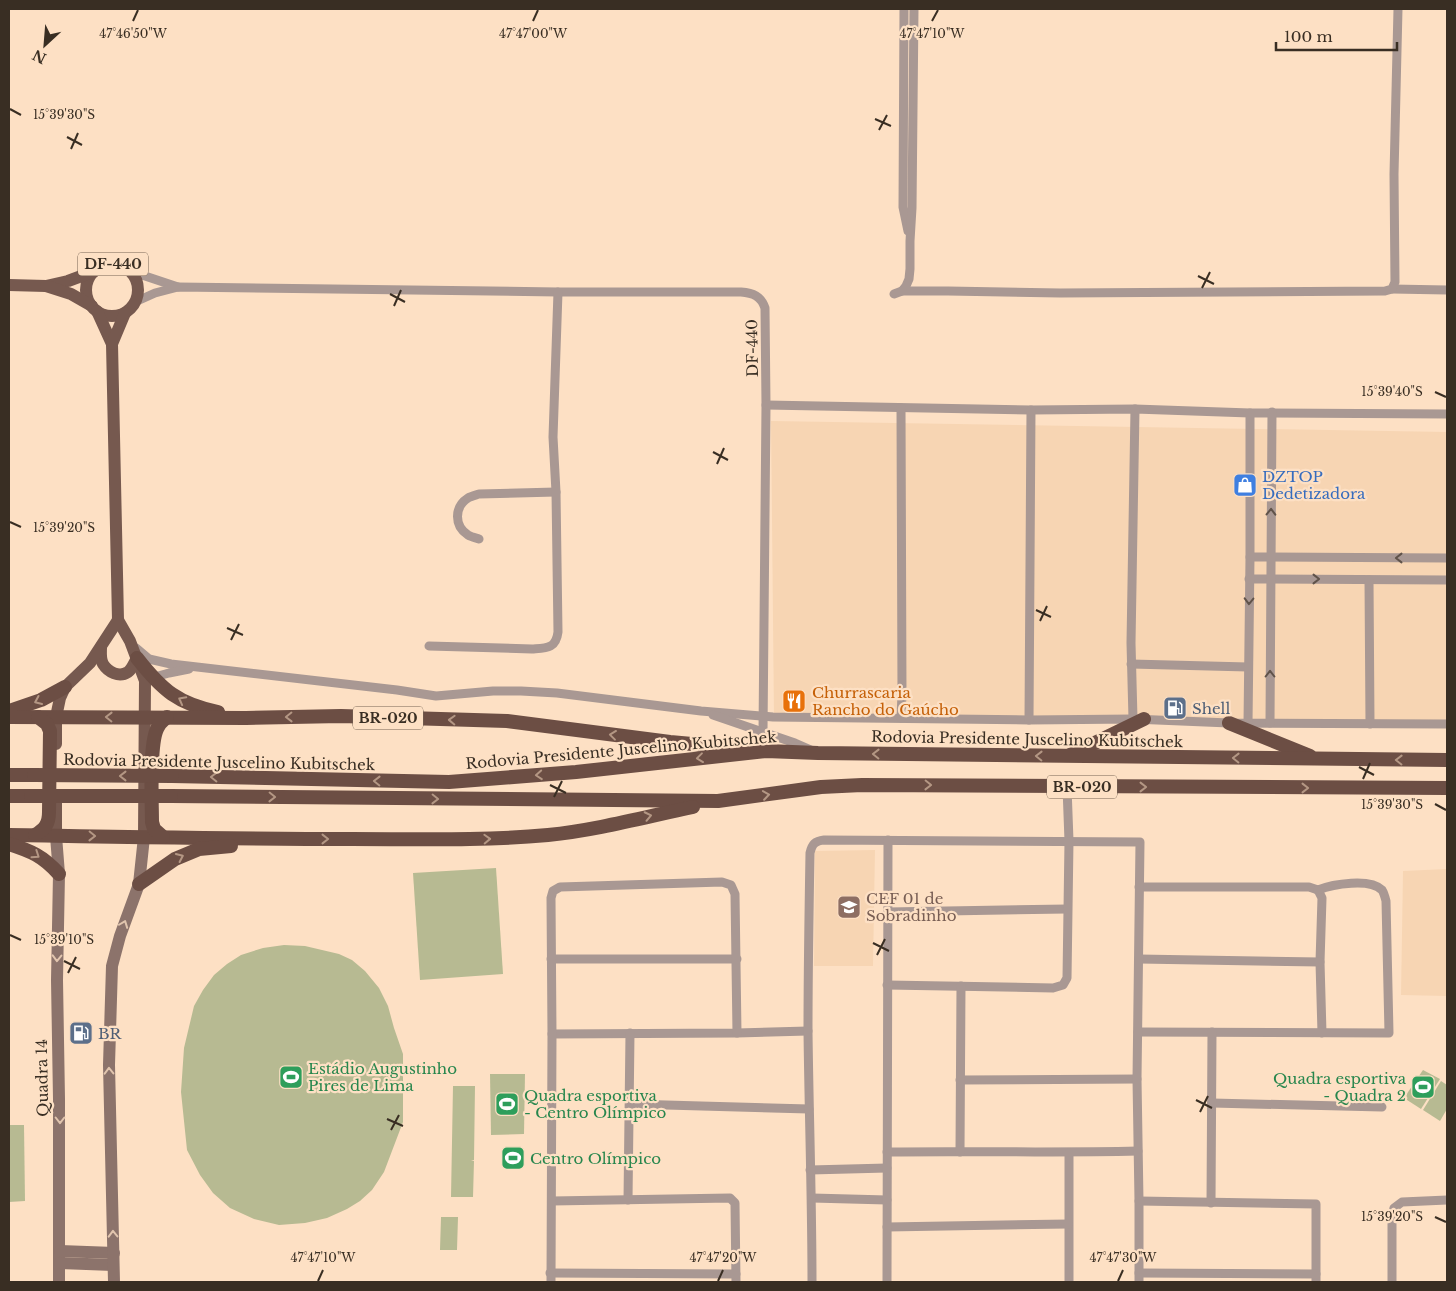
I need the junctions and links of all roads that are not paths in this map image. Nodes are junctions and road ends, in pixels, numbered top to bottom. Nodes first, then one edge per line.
1 (904, 9) edge
2 (914, 9) edge
3 (1398, 9) edge
4 (910, 242) junction
5 (95, 270) junction
6 (130, 271) junction
7 (9, 285) edge
8 (46, 286) junction
9 (178, 287) junction
10 (1392, 289) junction
11 (1447, 290) edge
12 (558, 292) junction
13 (135, 302) junction
14 (94, 309) junction
15 (125, 313) junction
16 (112, 344) junction
17 (766, 405) junction
18 (902, 408) junction
19 (1135, 409) junction
20 (1031, 410) junction
21 (1272, 412) junction
22 (1250, 413) junction
23 (1447, 414) edge
24 (556, 492) junction
25 (479, 539) dead end
26 (1250, 557) junction
27 (1270, 558) junction
28 (1447, 558) edge
29 (1249, 579) junction
30 (1270, 579) junction
31 (1369, 580) junction
32 (1447, 580) edge
33 (118, 620) junction
34 (130, 641) junction
35 (429, 646) dead end
36 (101, 647) junction
37 (137, 658) junction
38 (1131, 664) junction
39 (1248, 667) junction
40 (199, 668) junction
41 (149, 679) junction
42 (66, 687) junction
43 (9, 711) edge
44 (701, 711) junction
45 (9, 716) edge
46 (763, 716) junction
47 (38, 717) junction
48 (56, 717) junction
49 (72, 717) junction
50 (167, 717) junction
51 (144, 718) junction
52 (246, 718) junction
53 (901, 718) junction
54 (1139, 719) junction
55 (1029, 720) junction
56 (1228, 723) junction
57 (1248, 723) junction
58 (1270, 723) junction
59 (1370, 724) junction
60 (1447, 724) edge
61 (763, 732) junction
62 (56, 733) junction
63 (766, 751) junction
64 (818, 753) junction
65 (1066, 756) junction
66 (1317, 759) junction
67 (1447, 760) edge
68 (9, 775) edge
69 (1068, 787) junction
70 (1447, 788) edge
71 (9, 796) edge
72 (718, 802) junction
73 (9, 835) edge
74 (35, 835) junction
75 (56, 836) junction
76 (144, 837) junction
77 (163, 837) junction
78 (293, 839) junction
79 (888, 840) junction
80 (1069, 841) junction
81 (9, 844) edge
82 (59, 874) junction
83 (139, 884) junction
84 (1139, 887) junction
85 (1318, 890) junction
86 (1067, 909) junction
87 (888, 912) junction
88 (551, 959) junction
89 (737, 959) junction
90 (1138, 959) junction
91 (1320, 962) junction
92 (887, 985) junction
93 (961, 986) junction
94 (808, 1031) junction
95 (1138, 1032) junction
96 (1212, 1032) junction
97 (630, 1033) junction
98 (737, 1033) junction
99 (1322, 1033) junction
100 (552, 1034) junction
101 (1137, 1079) junction
102 (960, 1080) junction
103 (1212, 1103) junction
104 (630, 1104) junction
105 (1382, 1107) dead end
106 (810, 1109) junction
107 (1138, 1151) junction
108 (887, 1152) junction
109 (960, 1152) junction
110 (1069, 1153) junction
111 (887, 1168) junction
112 (810, 1170) junction
113 (812, 1198) junction
114 (628, 1200) junction
115 (887, 1200) junction
116 (1447, 1200) edge
117 (552, 1201) junction
118 (1140, 1201) junction
119 (1211, 1203) junction
120 (1068, 1224) junction
121 (887, 1227) junction
122 (60, 1257) junction
123 (113, 1259) junction
124 (550, 1278) edge
125 (736, 1278) edge
126 (1139, 1278) edge
127 (1316, 1278) edge
128 (59, 1282) edge
129 (114, 1282) edge
130 (812, 1282) edge
131 (887, 1282) edge
132 (1069, 1282) edge
133 (1392, 1282) edge

1 - 4 street
2 - 4 street
3 - 10 street
4 - 10 street
5 - 6 main road, DF-440
5 - 8 main road, DF-440
5 - 14 main road, DF-440
6 - 9 street, DF-440
6 - 13 main road, DF-440
7 - 8 main road, DF-440
8 - 14 main road, DF-440
9 - 12 street, DF-440
9 - 13 street, DF-440
10 - 11 street
12 - 17 street, DF-440 / DF-440
12 - 24 street
13 - 15 main road, DF-440
14 - 15 main road, DF-440
14 - 16 main road
15 - 16 main road
16 - 33 main road
17 - 18 street
17 - 46 street, DF-440
18 - 20 street
18 - 53 street
19 - 20 street
19 - 22 street
19 - 38 street
20 - 55 street
21 - 22 street
21 - 23 street
27 -> 21 street
22 - 26 street
24 - 25 street
24 - 35 street
26 - 27 street
26 - 29 street
28 -> 27 street
27 - 30 street
29 - 30 street
29 -> 39 street
30 -> 31 street
58 -> 30 street
31 - 32 street
31 - 59 street
33 - 34 main road
33 - 36 main road
34 - 37 main road
34 - 40 street
36 - 37 main road
36 - 42 main road
37 - 41 highway
38 - 39 street
38 - 54 street
39 - 57 street
40 - 41 street
40 - 44 street
41 - 51 main road
52 -> 41 highway
42 -> 43 highway
42 - 48 main road
44 - 46 street
44 - 61 street
45 - 47 highway, BR-020
46 - 53 street
46 - 61 street, DF-440
47 - 48 highway, BR-020
47 - 74 highway
48 - 49 highway, BR-020
48 - 62 main road
51 -> 49 highway, BR-020
49 - 62 highway
50 - 51 highway, BR-020
50 - 52 highway, BR-020
50 - 77 highway
51 - 76 main road
63 -> 52 highway, BR-020
53 - 55 street
54 - 55 street
54 - 56 street
54 - 65 highway
56 - 57 street
56 - 66 highway
57 - 58 street
58 - 59 street
59 - 60 street
61 - 64 street
62 - 75 main road
63 - 64 highway, Rodovia Presidente Juscelino Kubitschek / BR-020
63 -> 68 highway, Rodovia Presidente Juscelino Kubitschek / BR-020, bridge
65 -> 64 highway, Rodovia Presidente Juscelino Kubitschek / BR-020
66 -> 65 highway, Rodovia Presidente Juscelino Kubitschek / BR-020
67 -> 66 highway, Rodovia Presidente Juscelino Kubitschek / BR-020
69 -> 70 highway, BR-020
72 -> 69 highway, BR-020
69 - 80 street
71 -> 72 highway, BR-020, bridge
78 -> 72 highway, BR-020
73 - 74 highway, BR-020
74 - 75 highway, BR-020
75 -> 76 highway, BR-020
75 - 82 main road, Quadra 14
76 - 77 highway, BR-020
76 - 83 main road
77 - 78 highway, BR-020
83 -> 78 highway
79 - 80 street
79 - 87 street
79 - 94 street
80 - 84 street
80 - 86 street
81 -> 82 highway
82 -> 122 main road, Quadra 14
123 -> 83 main road
84 - 85 street
84 - 90 street
85 - 91 street
85 - 99 street
86 - 87 street
86 - 93 street
87 - 92 street
88 - 89 street
88 - 89 street
88 - 100 street
89 - 98 street
90 - 91 street
90 - 95 street
91 - 99 street
92 - 93 street
92 - 108 street
93 - 102 street
94 - 98 street
94 - 106 street
95 - 96 street
95 - 101 street
96 - 99 street
96 - 103 street
97 - 98 street
97 - 100 street
97 - 104 street
100 - 117 street
101 - 102 street
101 - 107 street
102 - 109 street
103 - 105 street
103 - 119 street
104 - 106 street
104 - 114 street
106 - 112 street
107 - 110 street
107 - 118 street
108 - 109 street
108 - 111 street
109 - 110 street
110 - 120 street
111 - 112 street
111 - 115 street
112 - 113 street
113 - 115 street
113 - 130 street
114 - 117 street
114 - 125 street
115 - 121 street
116 - 133 street
117 - 124 street
118 - 119 street
118 - 126 street
119 - 127 street
120 - 121 street
120 - 132 street
121 - 131 street
122 - 123 main road
122 - 128 main road, Quadra 14
123 - 129 main road
124 - 125 street
126 - 127 street

